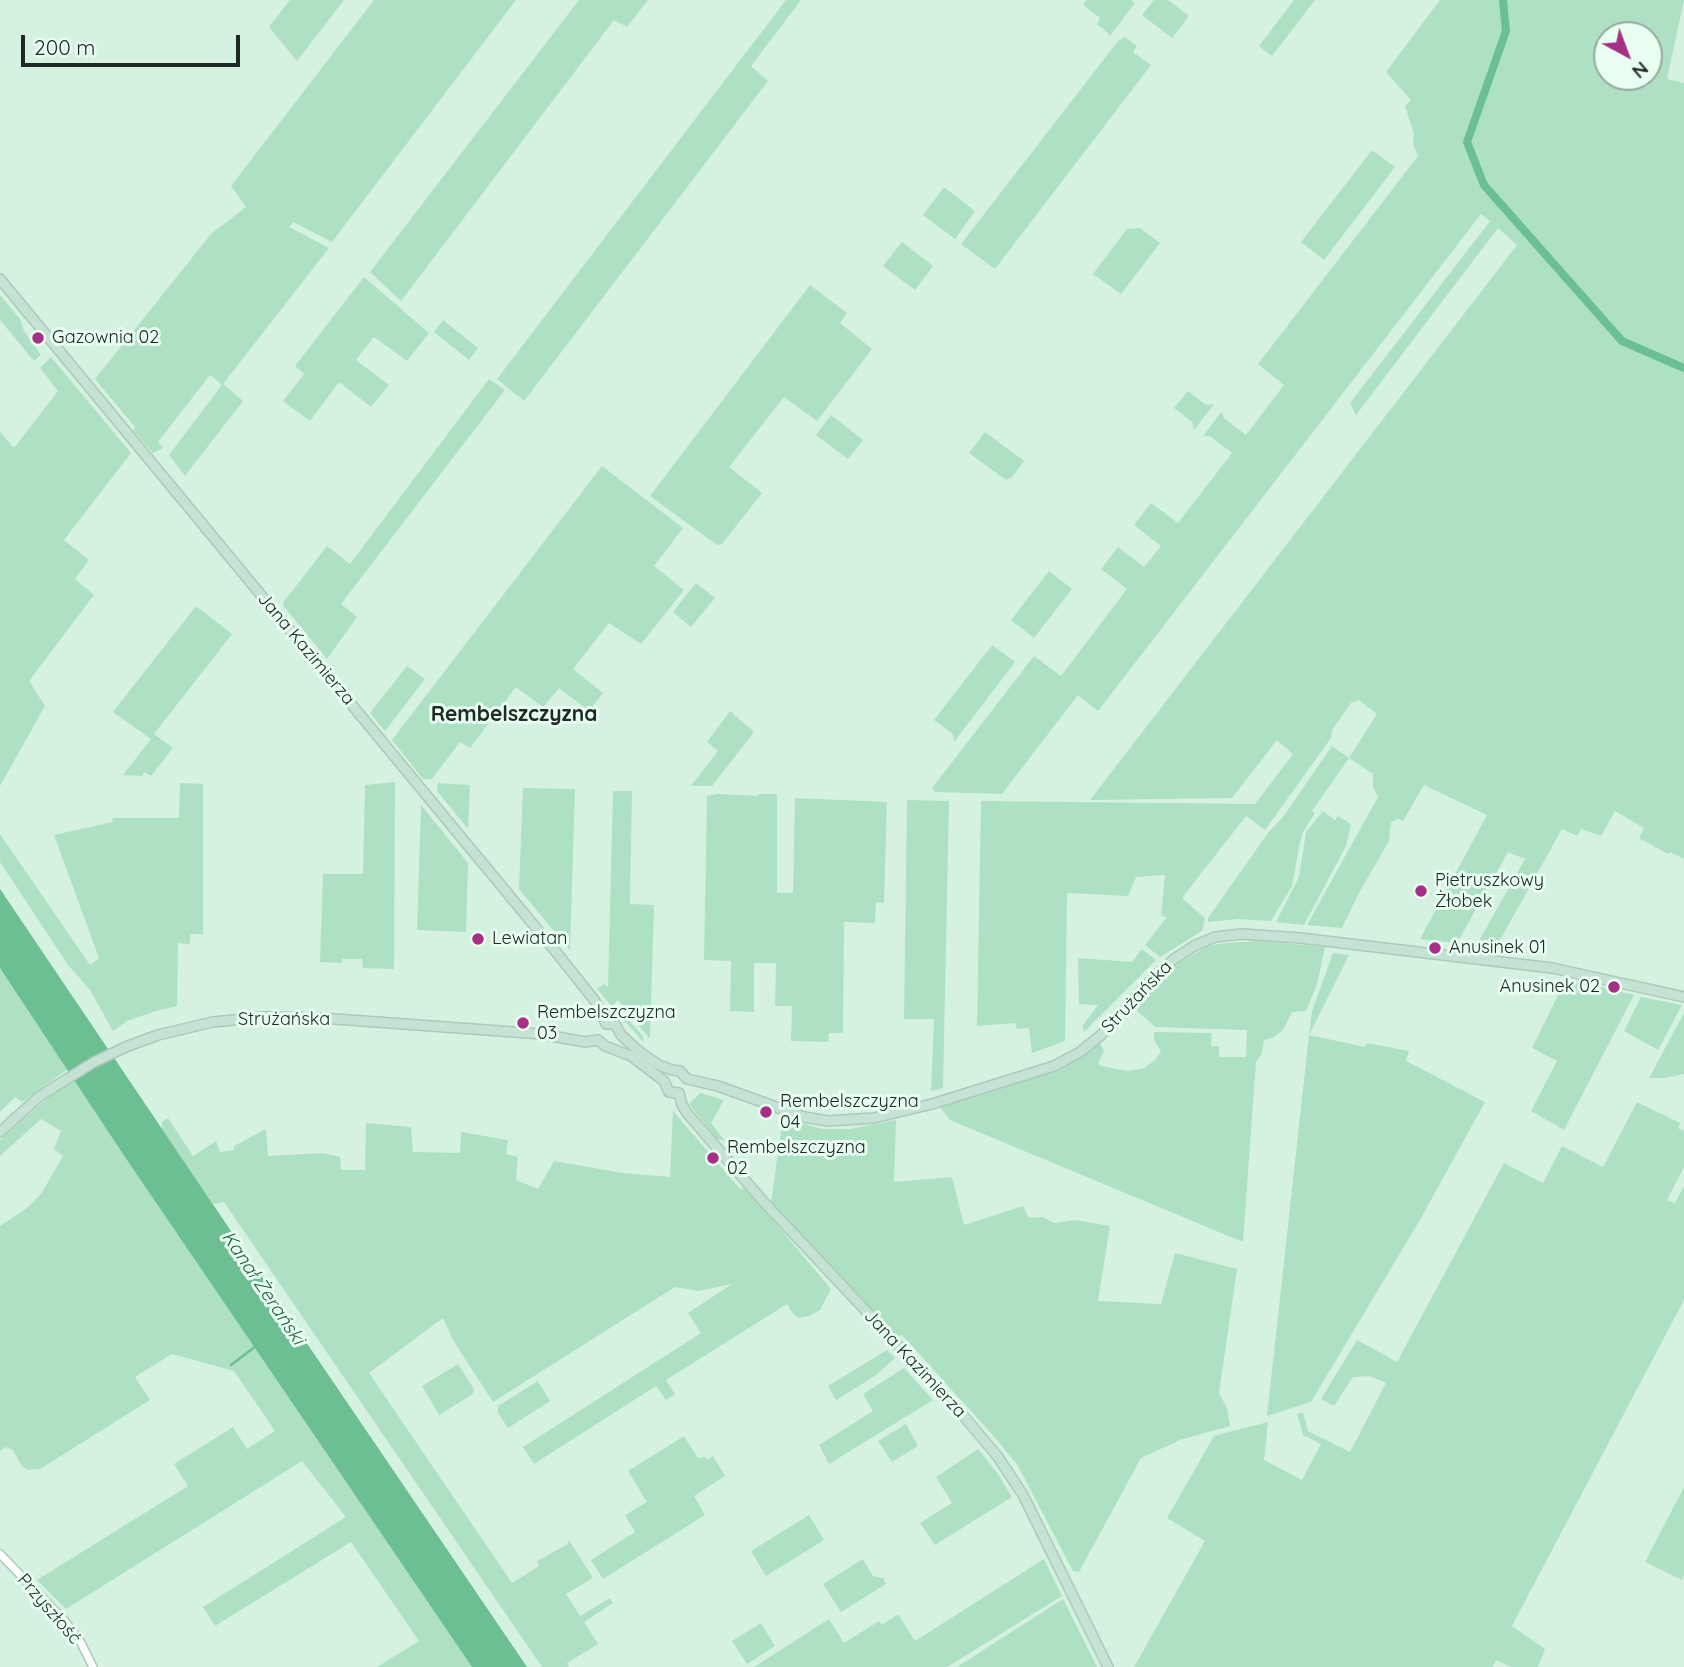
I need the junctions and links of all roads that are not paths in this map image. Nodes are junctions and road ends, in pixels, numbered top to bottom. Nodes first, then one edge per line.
1 (0, 279) edge
2 (1684, 996) edge
3 (606, 1024) junction
4 (621, 1035) junction
5 (598, 1040) junction
6 (611, 1047) junction
7 (672, 1070) junction
8 (687, 1079) junction
9 (664, 1081) junction
10 (679, 1093) junction
11 (0, 1132) edge
12 (0, 1554) edge
13 (93, 1667) edge
14 (1108, 1667) edge

1 - 3 main road, Jana Kazimierza
2 - 8 main road, Strużańska
3 - 4 main road
3 - 5 main road
4 - 6 main road
4 - 7 main road
5 - 6 main road
5 - 11 main road, Strużańska
6 - 9 main road
7 - 8 main road
7 - 9 main road
8 - 10 main road
9 - 10 main road
10 - 14 main road, Jana Kazimierza
12 - 13 street, Przyszłość

